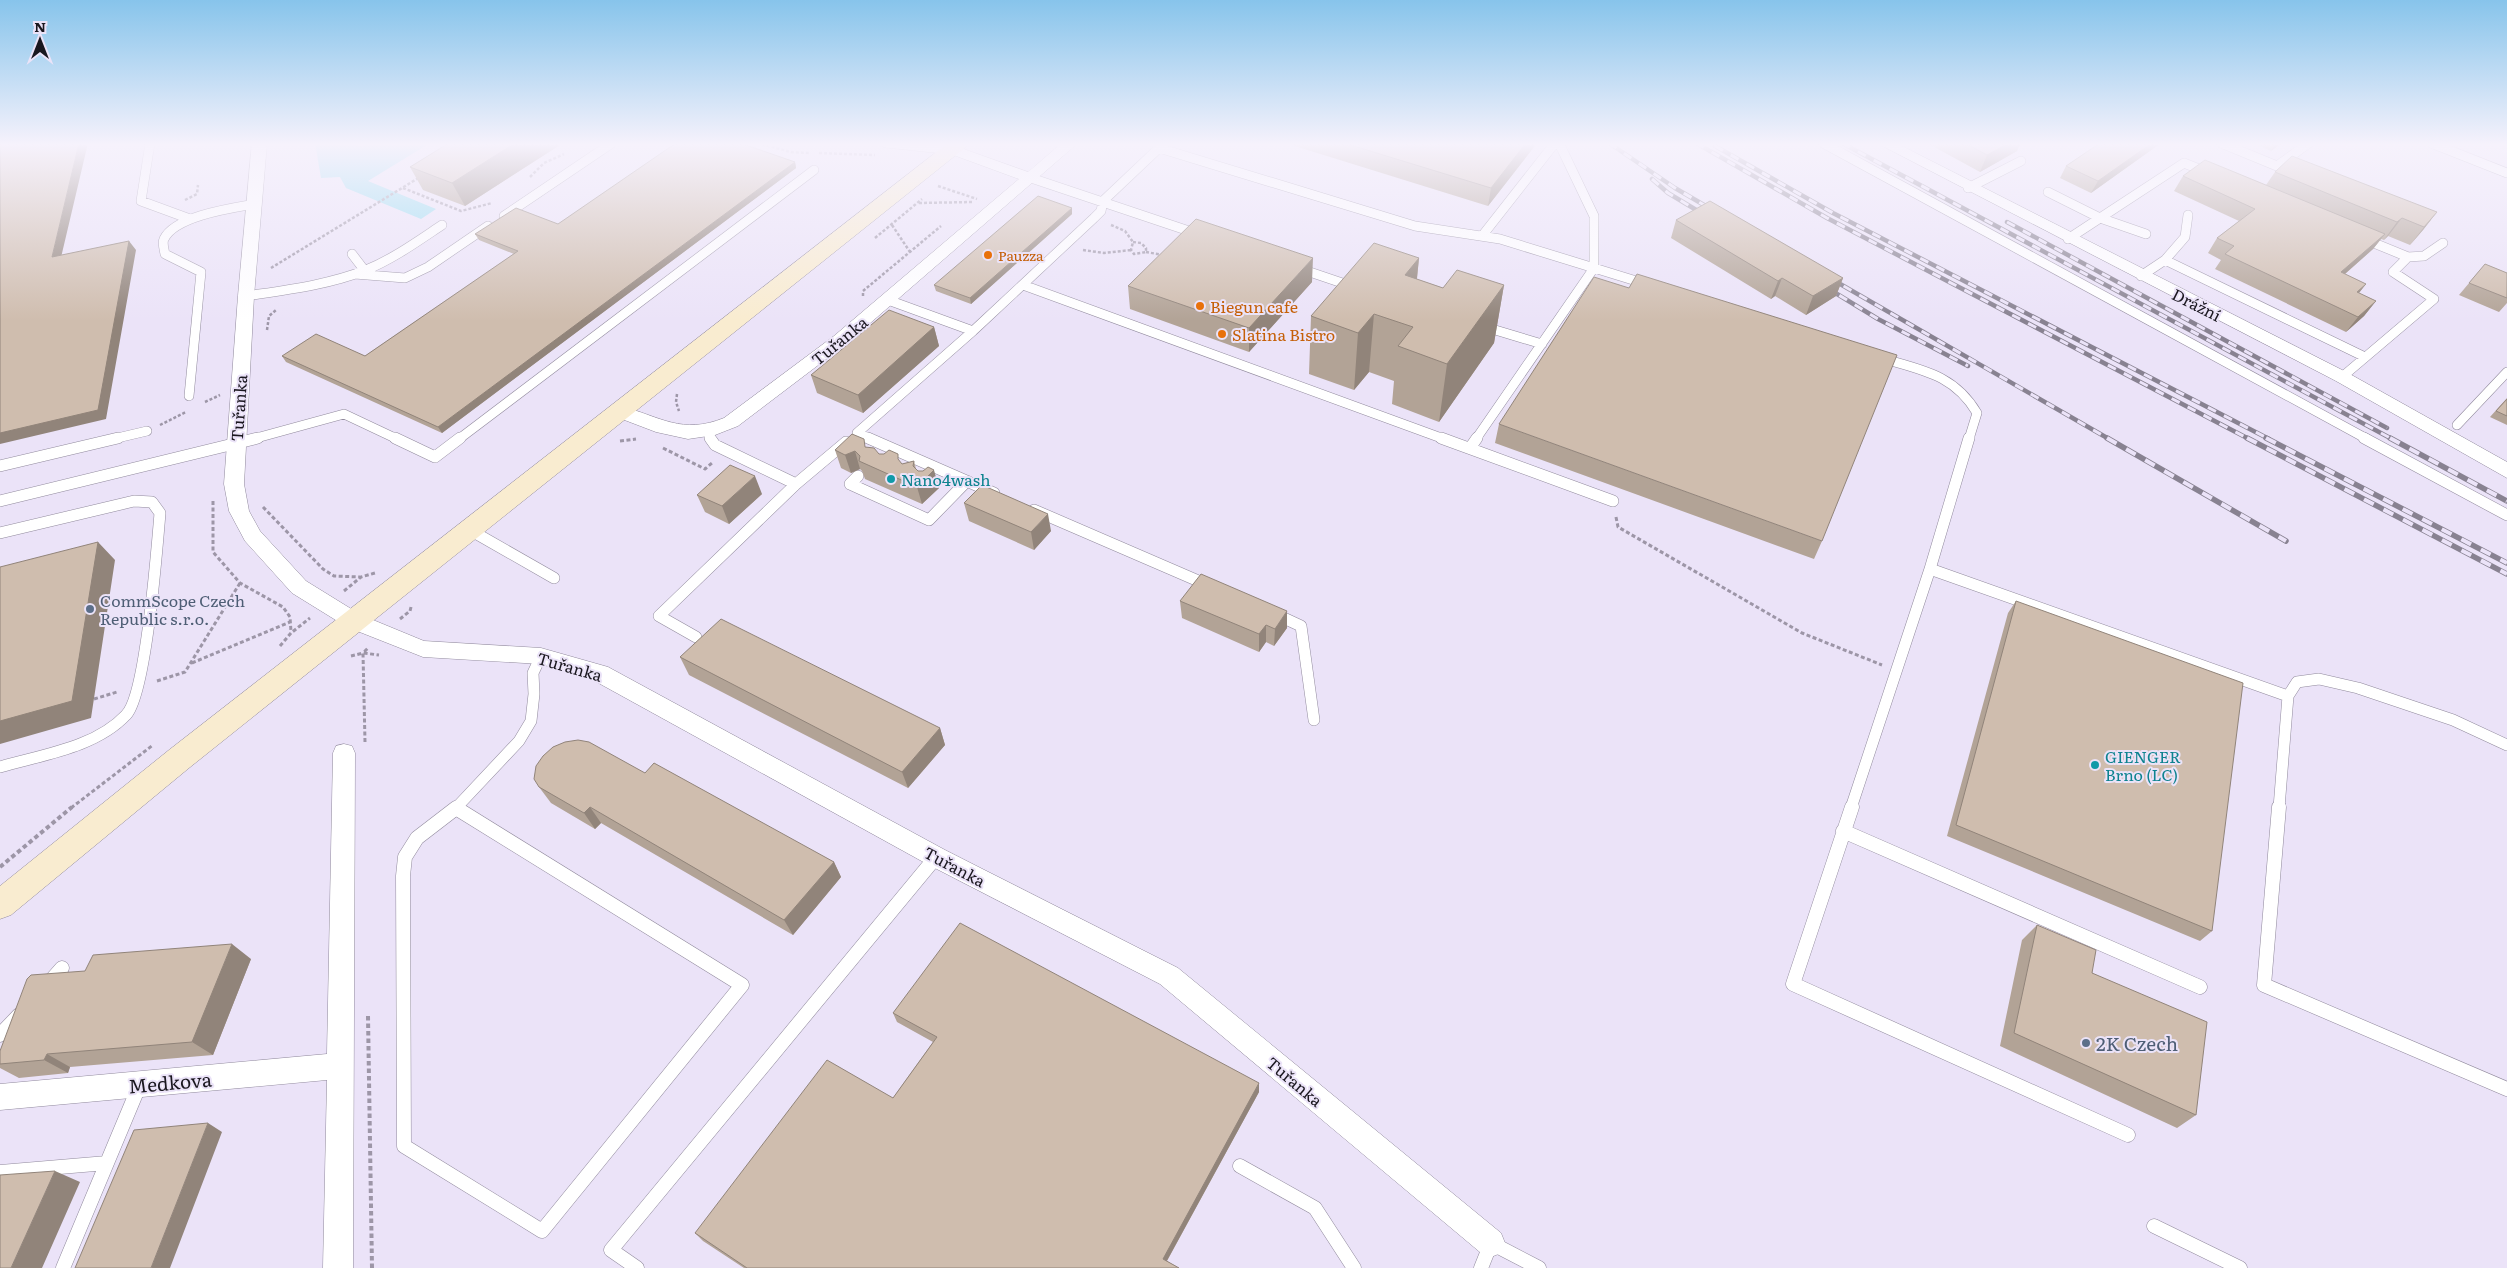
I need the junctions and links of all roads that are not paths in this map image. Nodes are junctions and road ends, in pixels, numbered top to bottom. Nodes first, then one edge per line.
1 (144, 202) edge
2 (524, 202) edge
3 (772, 202) edge
4 (886, 202) edge
5 (1003, 202) edge
6 (1103, 202) edge
7 (1106, 202) edge
8 (1337, 202) edge
9 (1509, 202) edge
10 (1588, 202) edge
11 (1927, 202) edge
12 (1996, 202) edge
13 (2068, 202) edge
14 (2124, 202) edge
15 (255, 204) joint
16 (2188, 215) dead end
17 (2100, 218) junction
18 (190, 219) junction
19 (442, 225) dead end
20 (2146, 234) dead end
21 (2354, 234) edge
22 (1482, 236) junction
23 (1207, 238) edge
24 (2068, 239) junction
25 (2443, 243) dead end
26 (352, 254) dead end
27 (2408, 257) junction
28 (2165, 260) junction
29 (1291, 266) edge
30 (1594, 268) junction
31 (365, 271) junction
32 (355, 274) junction
33 (2142, 276) junction
34 (1023, 284) junction
35 (1652, 286) edge
36 (1365, 291) edge
37 (246, 296) junction
38 (888, 300) junction
39 (1475, 324) edge
40 (973, 330) junction
41 (1542, 344) junction
42 (1870, 354) edge
43 (2365, 357) junction
44 (2507, 372) edge
45 (2342, 377) junction
46 (189, 396) dead end
47 (621, 412) junction
48 (2457, 425) dead end
49 (147, 431) dead end
50 (708, 431) junction
51 (857, 433) junction
52 (236, 444) junction
53 (1470, 448) junction
54 (0, 466) edge
55 (2507, 471) edge
56 (858, 476) edge
57 (871, 481) edge
58 (967, 481) junction
59 (796, 484) junction
60 (863, 489) junction
61 (893, 492) edge
62 (1001, 496) edge
63 (908, 498) edge
64 (0, 500) edge
65 (885, 500) junction
66 (1613, 501) road end
67 (899, 506) junction
68 (1027, 507) edge
69 (2507, 515) edge
70 (470, 530) junction
71 (0, 533) edge
72 (1930, 569) junction
73 (554, 578) dead end
74 (1220, 590) edge
75 (1260, 608) edge
76 (354, 621) junction
77 (696, 637) dead end
78 (541, 656) junction
79 (2288, 696) junction
80 (1314, 720) dead end
81 (2507, 745) edge
82 (344, 754) dead end
83 (0, 767) edge
84 (456, 808) junction
85 (1843, 831) junction
86 (936, 857) junction
87 (0, 905) edge
88 (62, 968) dead end
89 (2200, 986) dead end
90 (0, 1036) edge
91 (339, 1066) junction
92 (140, 1084) junction
93 (2507, 1089) edge
94 (0, 1098) edge
95 (2128, 1136) dead end
96 (107, 1163) junction
97 (1240, 1166) dead end
98 (0, 1172) edge
99 (2154, 1226) dead end
100 (1491, 1243) junction
101 (63, 1268) edge
102 (338, 1268) edge
103 (637, 1268) edge
104 (1354, 1268) edge
105 (1481, 1268) edge
106 (1539, 1268) edge
107 (2240, 1268) edge

1 - 18 lane
2 - 32 lane
3 - 52 lane
4 - 47 street
5 - 38 street, Tuřanka
6 - 34 lane
7 - 23 lane
8 - 22 lane
9 - 22 lane
10 - 30 lane
11 - 69 lane
12 - 24 street, Drážní
13 - 17 lane
14 - 17 lane
15 - 18 lane
15 - 37 street, Tuřanka
16 - 28 lane
17 - 20 lane
17 - 24 lane
18 - 46 lane
19 - 31 lane
21 - 27 lane
22 - 30 lane
24 - 33 street, Drážní
25 - 27 lane
26 - 31 lane
27 - 43 lane
28 - 33 lane
28 - 43 lane
29 - 36 lane
30 - 35 lane
30 - 41 lane
31 - 32 lane
32 - 37 lane
33 - 45 street, Drážní
34 - 40 lane
34 - 53 lane
37 - 52 street, Tuřanka
38 - 40 lane
38 - 50 street, Tuřanka
39 - 41 lane
40 - 51 lane
41 - 53 lane
42 - 72 lane
43 - 45 lane
44 - 48 lane
45 - 55 street, Drážní
47 - 50 street, Tuřanka
47 - 70 street
49 - 54 lane
50 - 59 lane
51 - 58 lane
51 - 59 lane
52 - 64 lane
52 - 76 street, Tuřanka
53 - 66 lane
56 - 60 lane
57 - 60 lane
58 - 62 lane
58 - 67 lane
59 - 77 lane
60 - 65 lane
61 - 65 lane
63 - 67 lane
65 - 67 lane
68 - 74 lane
70 - 73 lane
70 - 76 street
71 - 83 lane
72 - 79 lane
72 - 85 lane
75 - 80 lane
76 - 78 street, Tuřanka
76 - 87 street
78 - 84 lane
78 - 86 street, Tuřanka
79 - 81 lane
79 - 93 lane
82 - 91 street
84 - 84 lane
85 - 89 lane
85 - 95 lane
86 - 100 street, Tuřanka
86 - 103 lane
88 - 90 lane
91 - 92 street, Medkova
91 - 102 street
92 - 94 street, Medkova
92 - 96 lane
96 - 98 lane
96 - 101 lane
97 - 104 lane
99 - 107 lane
100 - 105 lane
100 - 106 lane

